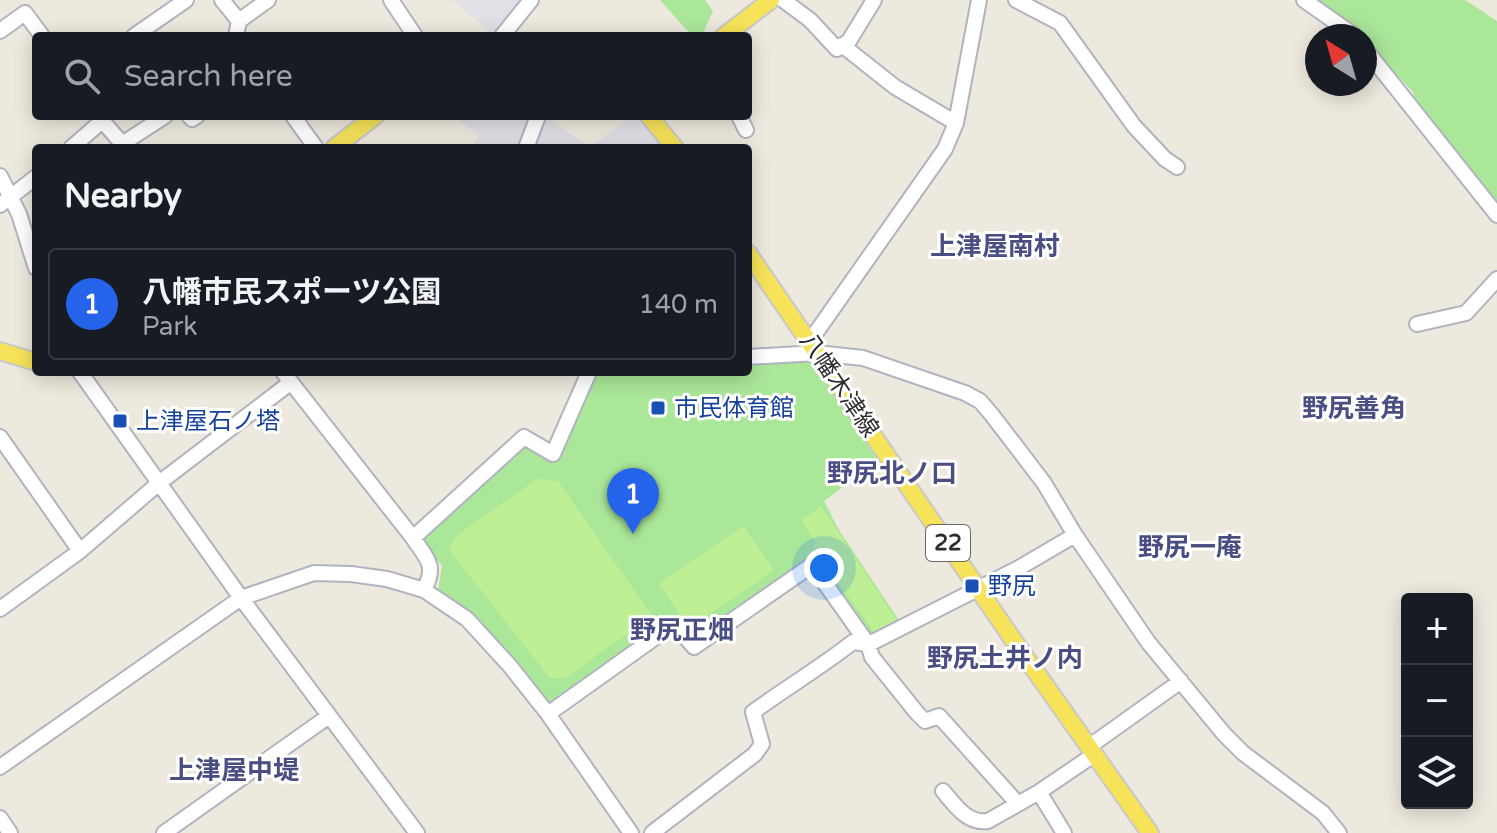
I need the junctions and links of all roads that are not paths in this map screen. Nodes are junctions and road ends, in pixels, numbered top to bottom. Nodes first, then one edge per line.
1 (186, 0) edge
2 (222, 0) edge
3 (268, 0) edge
4 (391, 0) edge
5 (531, 0) edge
6 (771, 0) edge
7 (783, 0) edge
8 (874, 0) edge
9 (979, 0) edge
10 (1016, 0) edge
11 (1304, 0) edge
12 (1338, 24) edge
13 (237, 29) edge
14 (0, 31) edge
15 (39, 32) edge
16 (140, 32) edge
17 (412, 32) edge
18 (505, 32) edge
19 (729, 32) edge
20 (842, 45) junction
21 (1377, 64) edge
22 (99, 120) edge
23 (101, 120) edge
24 (160, 120) edge
25 (297, 120) edge
26 (371, 120) edge
27 (536, 120) edge
28 (652, 120) edge
29 (741, 120) edge
30 (956, 123) junction
31 (746, 130) dead end
32 (75, 144) edge
33 (122, 144) edge
34 (127, 144) edge
35 (313, 144) edge
36 (346, 144) edge
37 (528, 144) edge
38 (672, 144) edge
39 (1177, 167) dead end
40 (0, 176) edge
41 (32, 180) edge
42 (6, 201) edge
43 (1497, 215) edge
44 (32, 259) edge
45 (752, 259) edge
46 (1497, 279) edge
47 (1417, 324) dead end
48 (814, 347) junction
49 (0, 351) edge
50 (752, 356) edge
51 (32, 361) edge
52 (83, 376) edge
53 (587, 376) edge
54 (287, 377) edge
55 (0, 437) edge
56 (159, 483) junction
57 (1075, 535) junction
58 (413, 538) junction
59 (80, 551) junction
60 (979, 589) junction
61 (424, 590) junction
62 (241, 598) junction
63 (0, 609) edge
64 (868, 644) junction
65 (1181, 681) junction
66 (548, 714) junction
67 (329, 716) junction
68 (1092, 750) junction
69 (0, 767) edge
70 (943, 791) dead end
71 (1039, 792) junction
72 (1018, 804) junction
73 (0, 818) edge
74 (414, 832) edge
75 (10, 833) edge
76 (164, 833) edge
77 (631, 833) edge
78 (652, 833) edge
79 (1064, 833) edge
80 (1150, 833) edge
81 (1339, 833) edge

1 - 16 street
2 - 13 street
3 - 13 street
4 - 17 street
5 - 18 street
6 - 19 main road
7 - 20 street
8 - 20 street
9 - 30 street
10 - 39 street
11 - 12 street
14 - 15 street
20 - 30 street
21 - 43 street
22 - 32 street
23 - 33 street
24 - 34 street
25 - 35 street
26 - 36 main road
27 - 37 street
28 - 38 main road
29 - 31 street
30 - 48 street
40 - 42 street
41 - 42 street
42 - 44 street
45 - 48 main road, 八幡木津線 / 22
46 - 47 street
48 - 50 street
48 - 57 street
48 - 60 main road, 八幡木津線 / 22
49 - 51 main road
52 - 56 street
53 - 58 street
54 - 56 street
54 - 58 street
55 - 59 street
56 - 59 street
56 - 62 street
57 - 60 street
57 - 65 street
58 - 61 street
59 - 63 street
60 - 64 street
60 - 68 main road, 八幡木津線 / 22
61 - 62 street
61 - 66 street
62 - 67 street
62 - 69 street
64 - 66 street
64 - 72 street
64 - 78 street
65 - 68 street
65 - 81 street
66 - 77 street
67 - 74 street
67 - 76 street
68 - 71 street
68 - 80 main road, 八幡木津線 / 22
70 - 72 street
71 - 72 street
71 - 79 street
73 - 75 street

